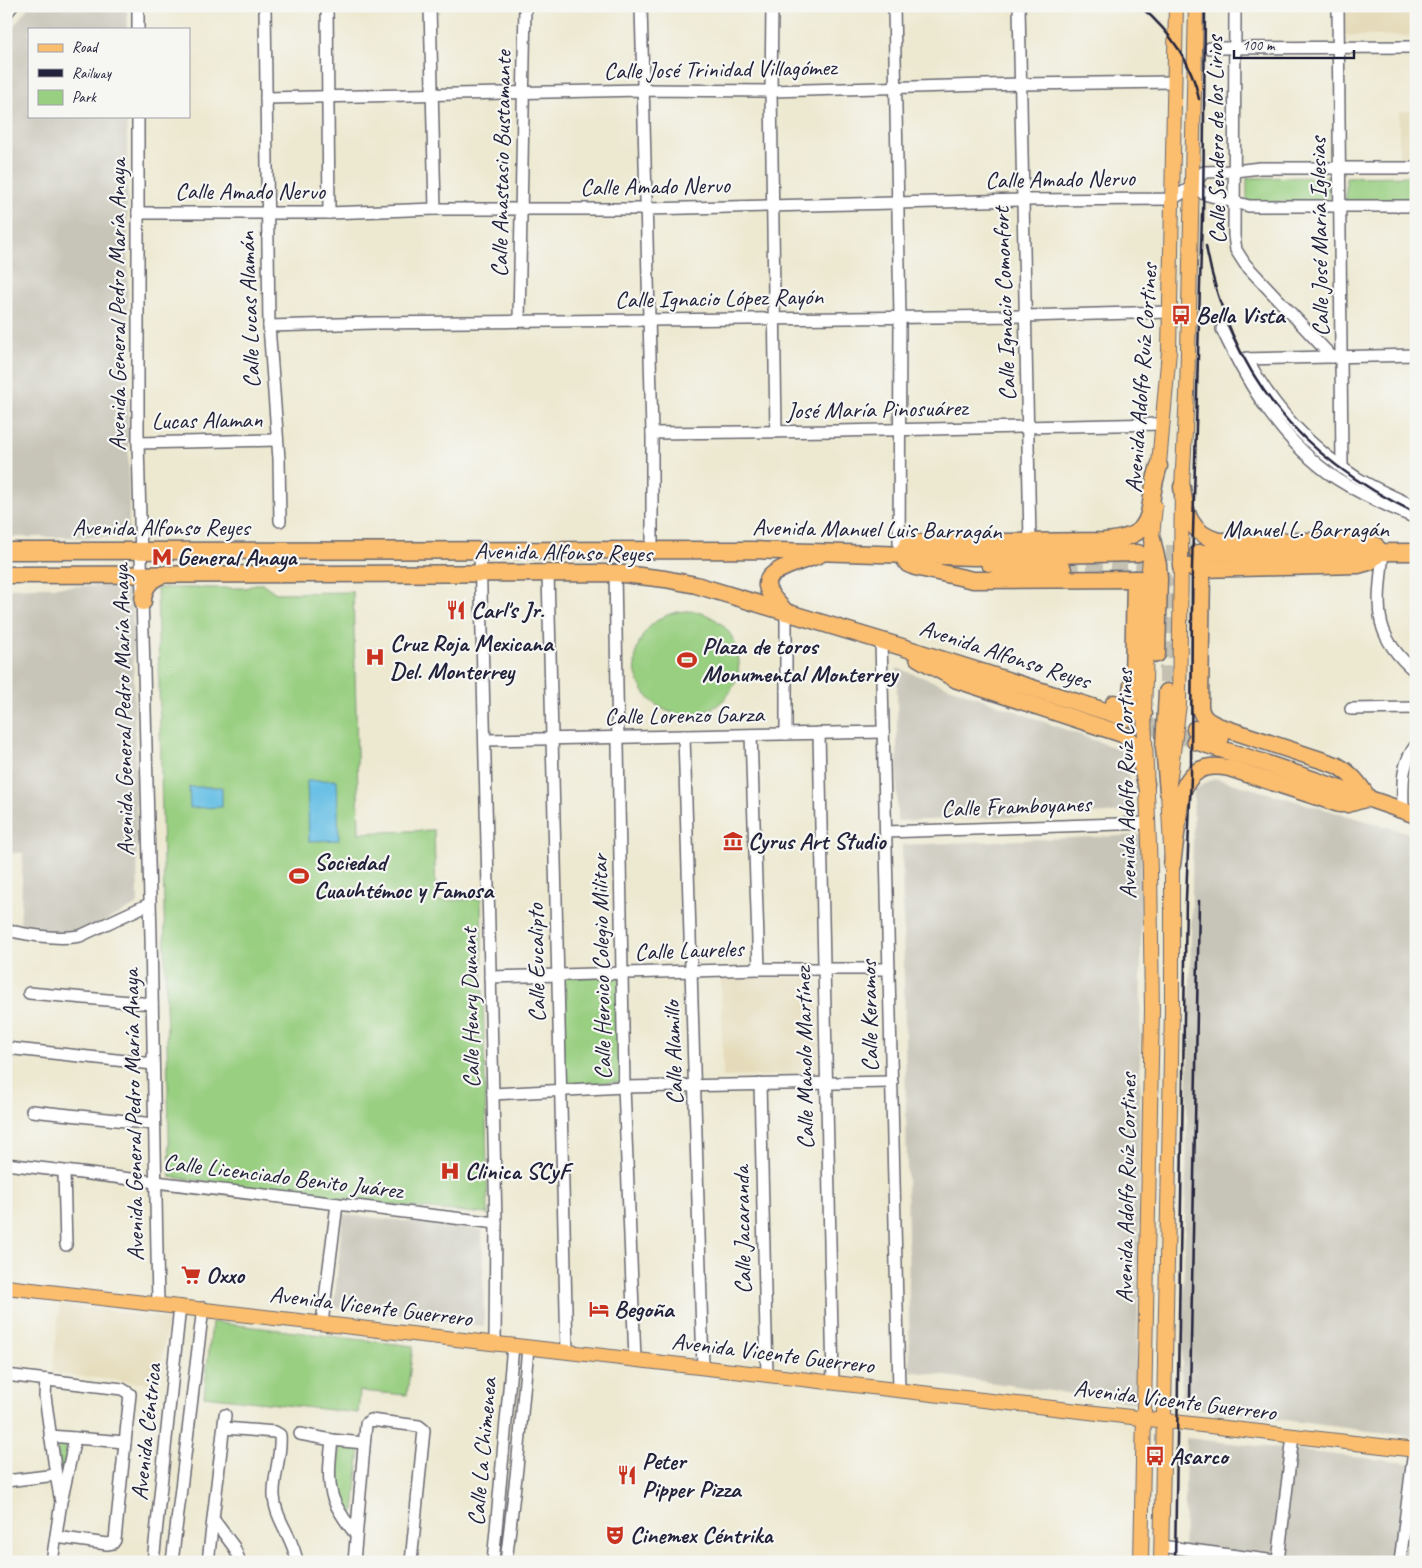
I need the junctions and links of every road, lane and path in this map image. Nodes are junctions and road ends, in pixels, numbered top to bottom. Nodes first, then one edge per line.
1 (12, 6) edge
2 (138, 6) edge
3 (265, 6) edge
4 (327, 6) edge
5 (430, 6) edge
6 (525, 6) edge
7 (641, 6) edge
8 (772, 6) edge
9 (894, 6) edge
10 (1019, 6) edge
11 (1176, 6) edge
12 (1196, 6) edge
13 (1235, 6) edge
14 (1338, 6) edge
15 (6, 14) edge
16 (138, 28) edge
17 (1339, 47) junction
18 (1416, 47) edge
19 (1210, 48) dead end
20 (1235, 48) junction
21 (1174, 82) junction
22 (1021, 84) junction
23 (896, 87) junction
24 (643, 90) junction
25 (771, 91) junction
26 (523, 93) junction
27 (432, 94) junction
28 (328, 97) junction
29 (266, 98) junction
30 (138, 118) edge
31 (1340, 168) junction
32 (1416, 168) edge
33 (1235, 171) junction
34 (1194, 186) junction
35 (1172, 199) junction
36 (1022, 200) junction
37 (898, 202) junction
38 (1235, 202) junction
39 (773, 206) junction
40 (1416, 206) edge
41 (1340, 207) junction
42 (522, 208) junction
43 (646, 208) junction
44 (435, 209) junction
45 (138, 213) junction
46 (329, 213) junction
47 (267, 214) junction
48 (1170, 312) junction
49 (1025, 316) junction
50 (900, 317) junction
51 (776, 319) junction
52 (648, 320) junction
53 (519, 322) junction
54 (269, 326) junction
55 (1222, 329) dead end
56 (1416, 356) edge
57 (1337, 357) junction
58 (1241, 359) junction
59 (1162, 424) junction
60 (1029, 428) junction
61 (900, 430) junction
62 (776, 432) junction
63 (652, 433) junction
64 (277, 440) junction
65 (138, 443) junction
66 (1159, 466) junction
67 (1342, 468) junction
68 (1182, 487) junction
69 (1416, 507) edge
70 (1416, 518) edge
71 (280, 521) dead end
72 (1152, 539) junction
73 (1030, 541) junction
74 (141, 550) junction
75 (480, 550) junction
76 (615, 550) joint
77 (652, 550) junction
78 (6, 551) edge
79 (828, 551) junction
80 (1381, 552) junction
81 (1416, 552) edge
82 (1138, 553) tunnel mouth
83 (1198, 553) tunnel mouth
84 (900, 554) junction
85 (974, 557) junction
86 (1181, 566) junction
87 (1063, 569) tunnel mouth
88 (1202, 569) junction
89 (172, 573) junction
90 (481, 573) junction
91 (548, 573) junction
92 (615, 573) junction
93 (143, 574) junction
94 (6, 575) edge
95 (1141, 579) junction
96 (143, 602) junction
97 (786, 612) junction
98 (881, 641) junction
99 (902, 647) junction
100 (1157, 654) dead end
101 (1416, 672) edge
102 (1168, 692) tunnel mouth
103 (1416, 708) edge
104 (1351, 709) dead end
105 (1128, 713) junction
106 (1144, 714) junction
107 (883, 732) junction
108 (819, 733) junction
109 (786, 734) junction
110 (751, 735) junction
111 (1195, 735) tunnel mouth
112 (684, 736) junction
113 (617, 738) junction
114 (552, 739) junction
115 (485, 740) junction
116 (1416, 745) edge
117 (1146, 784) junction
118 (1168, 792) junction
119 (1368, 798) junction
120 (1410, 813) edge
121 (1148, 823) junction
122 (886, 832) junction
123 (1172, 865) junction
124 (149, 904) junction
125 (6, 930) edge
126 (759, 968) junction
127 (889, 968) junction
128 (823, 969) junction
129 (691, 972) junction
130 (623, 973) junction
131 (557, 974) junction
132 (490, 977) junction
133 (29, 993) dead end
134 (152, 1004) junction
135 (6, 1048) edge
136 (153, 1064) junction
137 (825, 1082) junction
138 (892, 1082) junction
139 (760, 1084) junction
140 (695, 1086) junction
141 (624, 1087) junction
142 (560, 1091) junction
143 (493, 1094) junction
144 (32, 1111) dead end
145 (154, 1124) junction
146 (6, 1164) edge
147 (64, 1172) junction
148 (155, 1182) junction
149 (337, 1204) junction
150 (496, 1223) junction
151 (66, 1245) dead end
152 (6, 1287) edge
153 (158, 1304) junction
154 (180, 1306) junction
155 (203, 1308) junction
156 (322, 1323) junction
157 (495, 1344) junction
158 (513, 1346) junction
159 (528, 1348) junction
160 (567, 1351) junction
161 (635, 1359) junction
162 (703, 1368) junction
163 (767, 1375) junction
164 (6, 1376) edge
165 (46, 1380) junction
166 (833, 1382) junction
167 (899, 1390) junction
168 (225, 1415) dead end
169 (1145, 1419) junction
170 (1164, 1421) junction
171 (224, 1428) junction
172 (300, 1434) dead end
173 (50, 1436) junction
174 (1293, 1436) junction
175 (167, 1437) junction
176 (75, 1438) junction
177 (187, 1439) junction
178 (332, 1440) junction
179 (125, 1442) junction
180 (364, 1443) junction
181 (1415, 1450) edge
182 (56, 1476) junction
183 (6, 1482) edge
184 (61, 1502) junction
185 (214, 1520) junction
186 (356, 1535) junction
187 (56, 1537) junction
188 (1161, 1546) junction
189 (1278, 1561) edge
190 (52, 1562) edge
191 (153, 1562) edge
192 (172, 1562) edge
193 (208, 1562) edge
194 (240, 1562) edge
195 (297, 1562) edge
196 (354, 1562) edge
197 (411, 1562) edge
198 (493, 1562) edge
199 (506, 1562) edge
200 (1141, 1562) edge
201 (1161, 1562) edge
202 (1284, 1562) edge
203 (1400, 1562) edge

1 - 15 street
2 - 16 street
3 - 29 street, Calle Lucas Alamán
4 - 28 street
5 - 27 street
6 - 26 street, Calle Anastasio Bustamante
7 - 24 street
8 - 25 street
9 - 23 street
10 - 22 street, Calle Ignacio Comonfort
11 - 21 main road, Avenida Adolfo Ruíz Cortines
12 - 34 main road, Avenida Adolfo Ruíz Cortines
13 - 20 street, Calle Sendero de los Lirios
14 - 17 street, Calle José María Iglesias
17 - 18 street
17 - 20 street
17 - 31 street, Calle José María Iglesias
19 - 20 street
20 - 33 street, Calle Sendero de los Lirios
21 - 22 street, Calle José Trinidad Villagómez
21 - 35 main road, Avenida Adolfo Ruíz Cortines
22 - 23 street, Calle José Trinidad Villagómez
22 - 36 street, Calle Ignacio Comonfort
23 - 25 street, Calle José Trinidad Villagómez
23 - 37 street
24 - 25 street, Calle José Trinidad Villagómez
24 - 26 street, Calle José Trinidad Villagómez
24 - 43 street
25 - 39 street
26 - 27 street, Calle José Trinidad Villagómez
26 - 42 street, Calle Anastasio Bustamante
27 - 28 street, Calle José Trinidad Villagómez
27 - 44 street
28 - 29 street, Calle José Trinidad Villagómez
28 - 46 street
29 - 47 street, Calle Lucas Alamán
30 - 45 street, Avenida General Pedro María Anaya
31 - 32 street
31 - 33 street
31 - 41 street, Calle José María Iglesias
33 - 34 street
33 - 38 street, Calle Sendero de los Lirios
34 - 35 street
34 - 38 street
34 - 68 main road, Avenida Adolfo Ruíz Cortines
35 - 36 street, Calle Amado Nervo
35 - 48 main road, Avenida Adolfo Ruíz Cortines
36 - 37 street, Calle Amado Nervo
36 - 49 street, Calle Ignacio Comonfort
37 - 39 street, Calle Amado Nervo
37 - 50 street
38 - 41 street
38 - 57 street, Calle Sendero de los Lirios
39 - 43 street, Calle Amado Nervo
39 - 51 street
40 - 41 street
41 - 57 street, Calle José María Iglesias
42 - 43 street, Calle Amado Nervo
42 - 44 street, Calle Amado Nervo
42 - 53 street, Calle Anastasio Bustamante
43 - 52 street
44 - 46 street, Calle Amado Nervo
45 - 47 street, Calle Amado Nervo
45 - 65 street, Avenida General Pedro María Anaya
46 - 47 street, Calle Amado Nervo
47 - 54 street, Calle Lucas Alamán
48 - 49 street, Calle Ignacio López Rayón
48 - 59 main road, Avenida Adolfo Ruíz Cortines
49 - 50 street, Calle Ignacio López Rayón
49 - 60 street, Calle Ignacio Comonfort
50 - 51 street, Calle Ignacio López Rayón
50 - 61 street
51 - 52 street, Calle Ignacio López Rayón
51 - 62 street
52 - 53 street, Calle Ignacio López Rayón
52 - 63 street
53 - 54 street, Calle Ignacio López Rayón
54 - 64 street, Calle Lucas Alamán
55 - 58 street
56 - 57 street
57 - 58 street
57 - 67 street, Calle José María Iglesias
58 - 67 street
58 - 70 street
59 - 60 street, José María Pinosuárez
59 - 66 main road, Avenida Adolfo Ruíz Cortines
60 - 61 street, José María Pinosuárez
60 - 73 street, Calle Ignacio Comonfort
61 - 62 street, José María Pinosuárez
61 - 84 street
62 - 63 street, José María Pinosuárez
63 - 77 street
64 - 65 street, Lucas Alaman
64 - 71 street, Calle Lucas Alamán
65 - 74 street, Avenida General Pedro María Anaya
66 - 72 main road, Avenida Adolfo Ruíz Cortines
66 - 73 highway
67 - 69 street
68 - 80 highway
68 - 86 main road, Avenida Adolfo Ruíz Cortines
72 - 95 main road, Avenida Adolfo Ruíz Cortines
72 - 100 highway
73 - 84 highway
74 - 75 highway, Avenida Alfonso Reyes
74 - 78 highway, Avenida Alfonso Reyes
74 - 93 street, Avenida General Pedro María Anaya
75 - 76 highway, Avenida Alfonso Reyes
75 - 90 street, Calle Henry Dunant
76 - 77 highway, Avenida Manuel Luis Barragán
77 - 79 highway, Avenida Manuel Luis Barragán
79 - 84 highway, Avenida Manuel Luis Barragán
79 - 97 highway
80 - 81 highway, Manuel L. Barragán
80 - 83 highway, Manuel L. Barragán
80 - 88 highway
80 - 101 street
82 - 85 highway, Avenida Manuel Luis Barragán
84 - 85 highway, Avenida Manuel Luis Barragán
84 - 95 highway
85 - 87 highway
86 - 88 highway
86 - 118 main road, Avenida Adolfo Ruíz Cortines
88 - 119 highway
89 - 90 highway, Avenida Alfonso Reyes
89 - 93 highway, Avenida Alfonso Reyes
89 - 96 highway
90 - 91 highway, Avenida Alfonso Reyes
90 - 115 street, Calle Henry Dunant
91 - 92 highway, Avenida Alfonso Reyes
91 - 114 street, Calle Eucalipto
92 - 97 highway, Avenida Alfonso Reyes
92 - 113 street, Calle Heroico Colegio Militar
93 - 94 highway, Avenida Alfonso Reyes
93 - 96 street, Avenida General Pedro María Anaya
95 - 105 highway
95 - 106 main road, Avenida Adolfo Ruíz Cortines
96 - 124 street, Avenida General Pedro María Anaya
97 - 98 highway, Avenida Alfonso Reyes
97 - 109 street
98 - 99 highway, Avenida Alfonso Reyes
98 - 107 street, Calle Keramos
99 - 105 highway
99 - 117 highway
102 - 118 highway
103 - 104 street
105 - 106 highway
106 - 117 main road, Avenida Adolfo Ruíz Cortines
107 - 108 street, Calle Lorenzo Garza
107 - 122 street, Calle Keramos
108 - 109 street, Calle Lorenzo Garza
108 - 128 street, Calle Manolo Martínez
109 - 110 street, Calle Lorenzo Garza
110 - 112 street, Calle Lorenzo Garza
110 - 126 street
111 - 119 highway
112 - 113 street, Calle Lorenzo Garza
112 - 129 street, Calle Alamillo
113 - 114 street, Calle Lorenzo Garza
113 - 130 street, Calle Heroico Colegio Militar
114 - 115 street, Calle Lorenzo Garza
114 - 131 street, Calle Eucalipto
115 - 132 street, Calle Henry Dunant
116 - 120 street
117 - 121 main road, Avenida Adolfo Ruíz Cortines
118 - 123 main road, Avenida Adolfo Ruíz Cortines
119 - 120 highway
119 - 123 highway
121 - 122 street, Calle Framboyanes
121 - 169 main road, Avenida Adolfo Ruíz Cortines
122 - 127 street, Calle Keramos
123 - 170 main road, Avenida Adolfo Ruíz Cortines
124 - 125 street
124 - 134 street, Avenida General Pedro María Anaya
126 - 128 street, Calle Laureles
126 - 129 street, Calle Laureles
127 - 128 street, Calle Laureles
127 - 138 street, Calle Keramos
128 - 137 street, Calle Manolo Martínez
129 - 130 street, Calle Laureles
129 - 140 street, Calle Alamillo
130 - 131 street, Calle Laureles
130 - 141 street, Calle Heroico Colegio Militar
131 - 132 street, Calle Laureles
131 - 142 street, Calle Eucalipto
132 - 143 street, Calle Henry Dunant
133 - 134 street
134 - 136 street, Avenida General Pedro María Anaya
135 - 136 street
136 - 145 street, Avenida General Pedro María Anaya
137 - 138 street
137 - 139 street
137 - 166 street, Calle Manolo Martínez
138 - 167 street, Calle Keramos
139 - 140 street
139 - 163 street, Calle Jacaranda
140 - 141 street
140 - 162 street, Calle Alamillo
141 - 142 street
141 - 161 street, Calle Heroico Colegio Militar
142 - 143 street
142 - 160 street, Calle Eucalipto
143 - 150 street, Calle Henry Dunant
144 - 145 street
145 - 148 street, Avenida General Pedro María Anaya
146 - 147 street, Calle Licenciado Benito Juárez
147 - 148 street, Calle Licenciado Benito Juárez
147 - 151 street
148 - 149 street, Calle Licenciado Benito Juárez
148 - 153 street, Avenida General Pedro María Anaya
149 - 150 street, Calle Licenciado Benito Juárez
149 - 156 street
150 - 157 street, Calle Henry Dunant
152 - 153 main road, Avenida Vicente Guerrero
153 - 154 main road, Avenida Vicente Guerrero
154 - 155 main road, Avenida Vicente Guerrero
154 - 175 street, Avenida Céntrica
155 - 156 main road, Avenida Vicente Guerrero
155 - 177 street, Avenida Céntrica
156 - 157 main road, Avenida Vicente Guerrero
157 - 158 main road, Avenida Vicente Guerrero
158 - 159 main road, Avenida Vicente Guerrero
158 - 198 street, Calle La Chimenea
159 - 160 main road, Avenida Vicente Guerrero
159 - 199 street
160 - 161 main road, Avenida Vicente Guerrero
161 - 162 main road, Avenida Vicente Guerrero
162 - 163 main road, Avenida Vicente Guerrero
163 - 166 main road, Avenida Vicente Guerrero
164 - 165 street
165 - 173 street
165 - 179 street
166 - 167 main road, Avenida Vicente Guerrero
167 - 169 main road, Avenida Vicente Guerrero
168 - 171 street
169 - 170 main road, Avenida Vicente Guerrero
169 - 200 main road, Avenida Adolfo Ruíz Cortines
170 - 174 main road, Avenida Vicente Guerrero
170 - 188 main road, Avenida Adolfo Ruíz Cortines
171 - 185 street
171 - 195 street
172 - 178 street
173 - 176 street
173 - 182 street
174 - 181 main road, Avenida Vicente Guerrero
174 - 189 street
175 - 177 street
175 - 191 street, Avenida Céntrica
176 - 179 street
176 - 184 street
177 - 192 street, Avenida Céntrica
178 - 180 street
178 - 186 street
179 - 187 street
180 - 186 street
180 - 197 street
181 - 203 street
182 - 183 street
182 - 184 street
184 - 187 street
185 - 193 street
185 - 194 street
186 - 196 street
187 - 190 street
188 - 189 street
188 - 201 main road, Avenida Adolfo Ruíz Cortines
189 - 202 street

